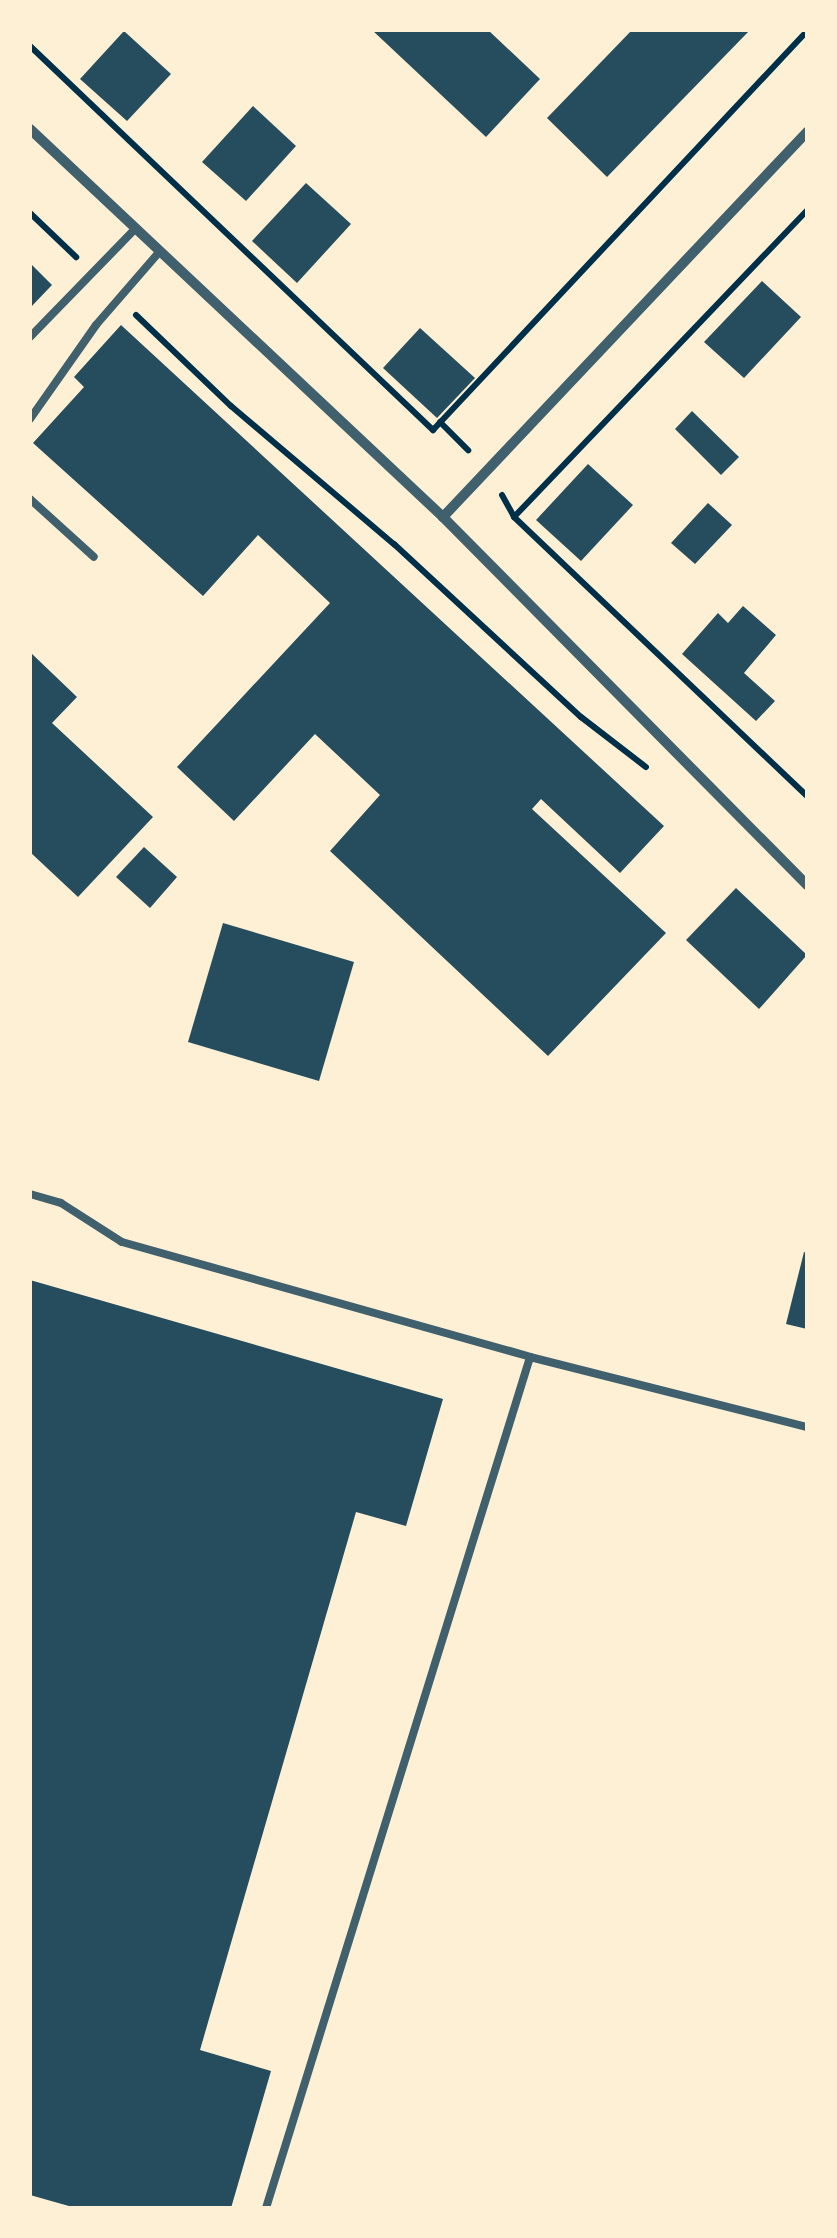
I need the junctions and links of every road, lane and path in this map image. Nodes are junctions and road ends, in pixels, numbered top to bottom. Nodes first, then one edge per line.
1 (807, 30) edge
2 (30, 46) edge
3 (30, 129) edge
4 (807, 132) edge
5 (807, 210) edge
6 (30, 214) edge
7 (136, 228) junction
8 (160, 251) junction
9 (94, 274) junction
10 (118, 297) junction
11 (30, 337) edge
12 (30, 420) edge
13 (30, 500) edge
14 (444, 517) junction
15 (94, 557) dead end
16 (647, 767) dead end
17 (807, 796) edge
18 (807, 885) edge
19 (30, 1194) edge
20 (530, 1356) junction
21 (807, 1427) edge
22 (266, 2208) edge

1 - 2 path
3 - 7 street
4 - 14 street
5 - 17 path
6 - 9 path
7 - 8 street
7 - 9 lane
8 - 10 lane
8 - 14 street
9 - 11 lane
10 - 12 lane
10 - 16 path
13 - 15 lane
14 - 18 street
19 - 20 lane
20 - 21 lane
20 - 22 lane

